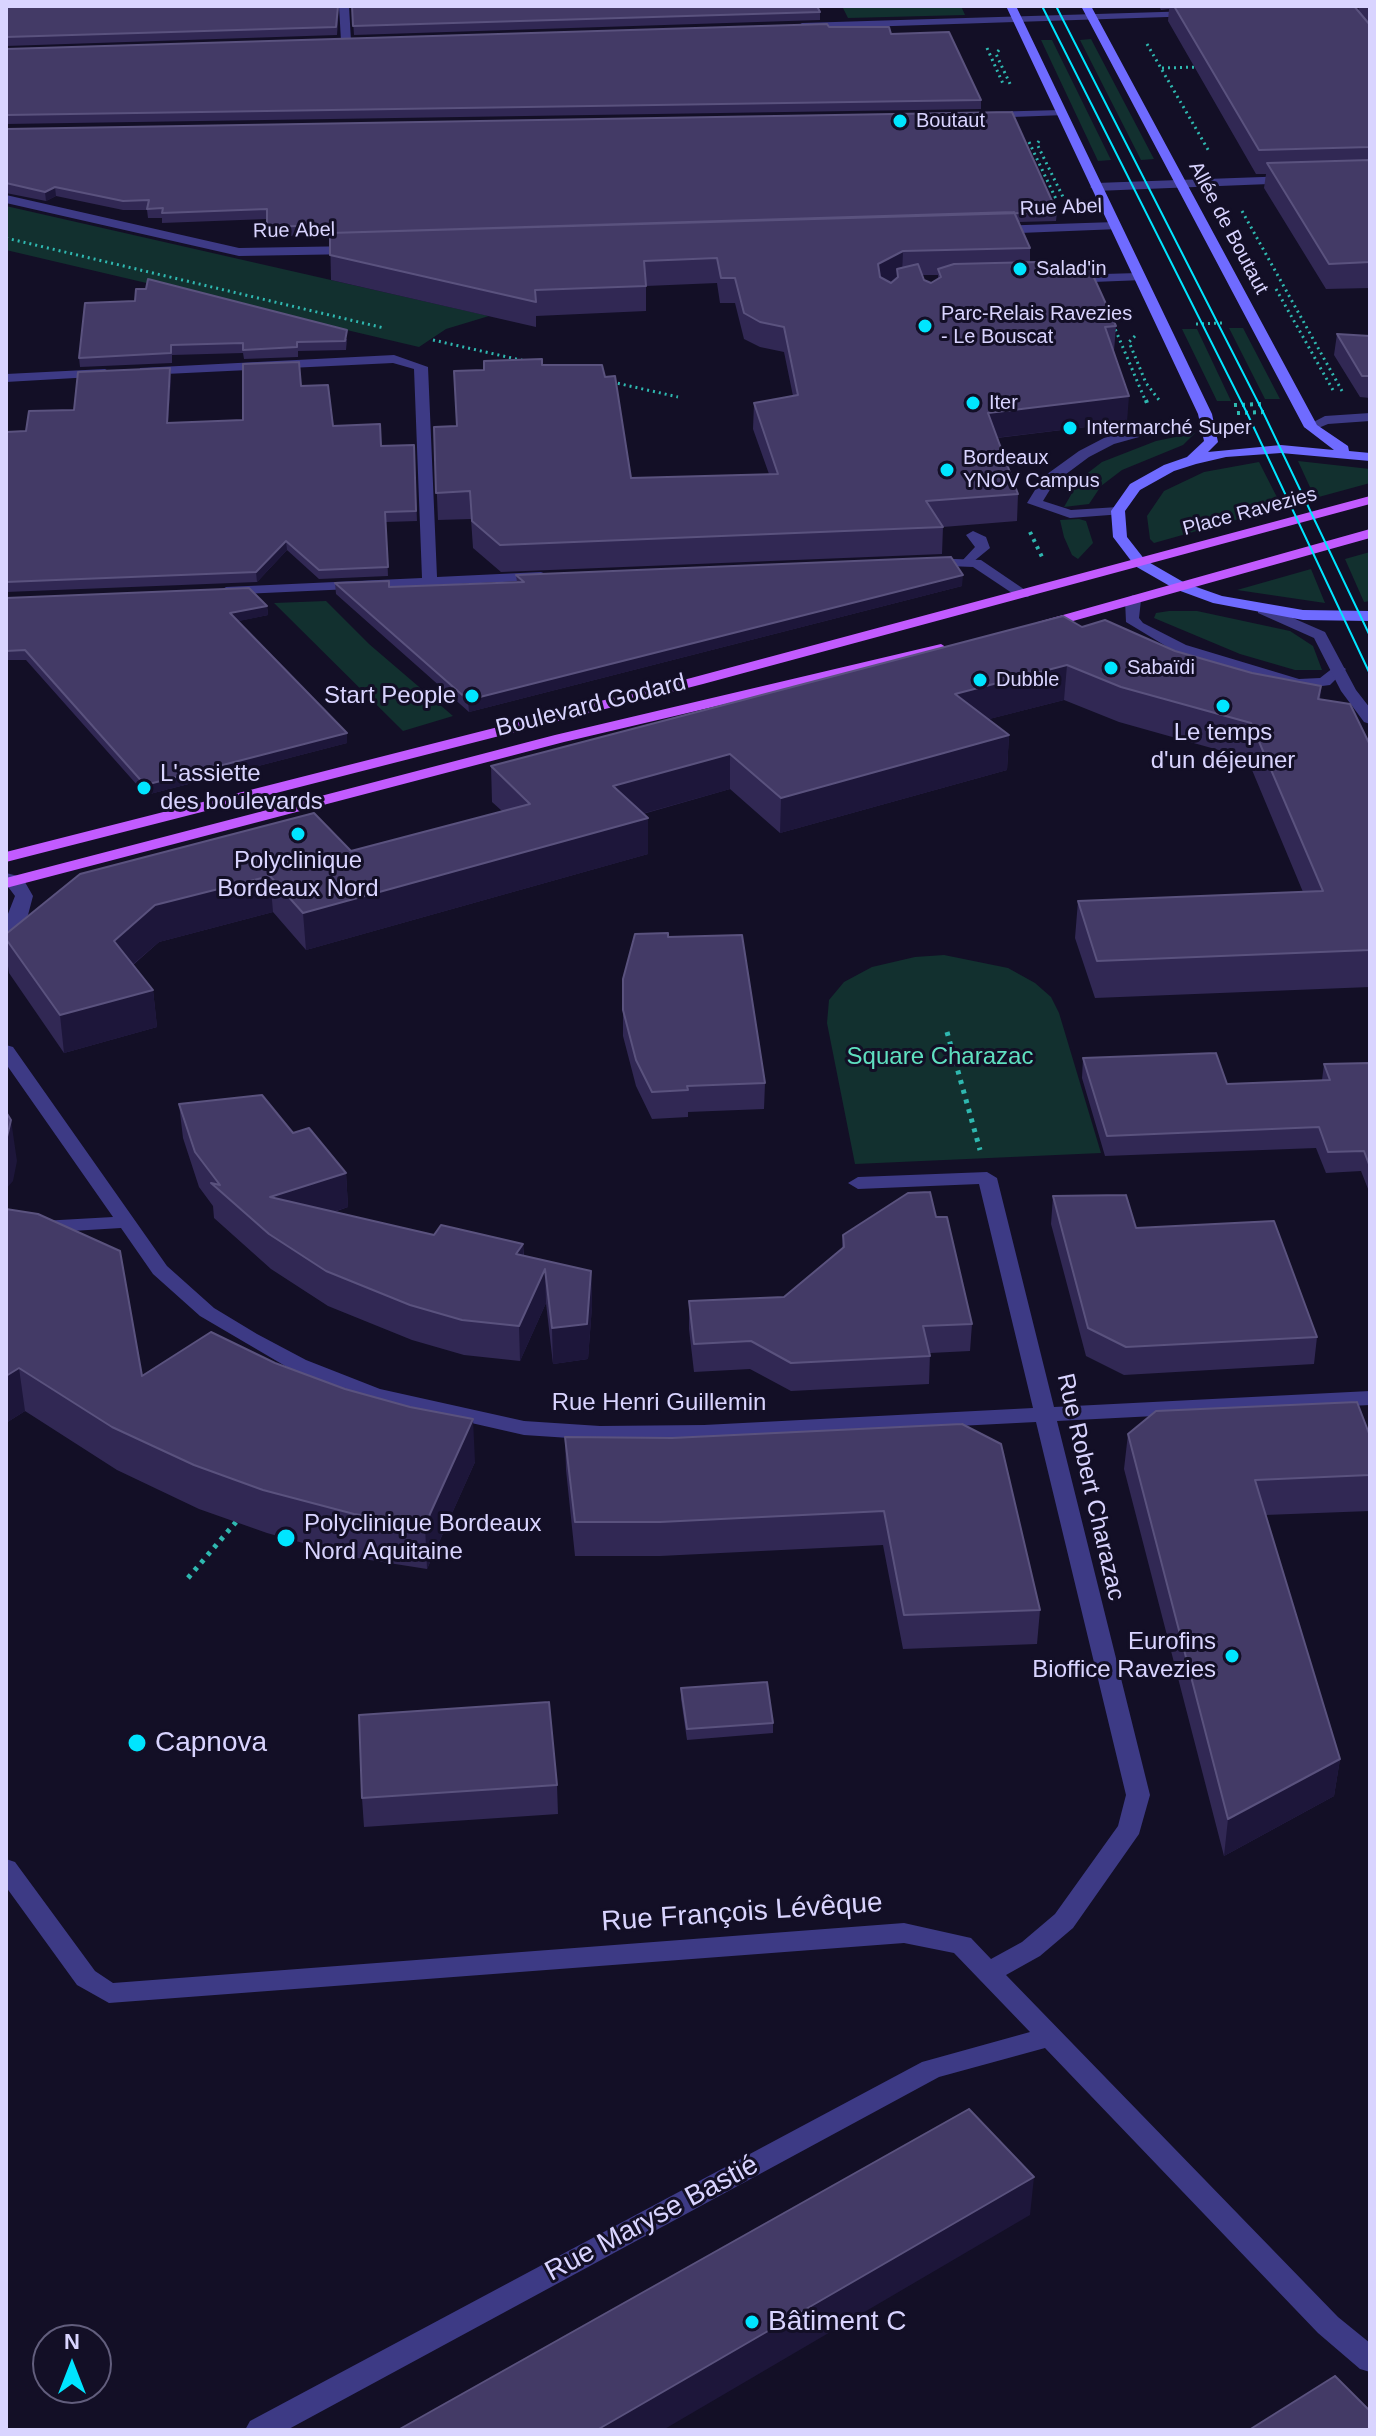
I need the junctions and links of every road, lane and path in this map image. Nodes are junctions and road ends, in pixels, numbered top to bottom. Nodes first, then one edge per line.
1 (344, 6) edge
2 (1011, 6) edge
3 (1090, 12) edge
4 (1203, 14) edge
5 (1017, 19) junction
6 (786, 27) edge
7 (1142, 36) dead end
8 (346, 41) junction
9 (362, 41) edge
10 (331, 42) edge
11 (1206, 67) edge
12 (1161, 68) junction
13 (1061, 113) junction
14 (971, 115) edge
15 (1311, 179) edge
16 (1226, 182) junction
17 (1181, 184) junction
18 (1096, 187) junction
19 (6, 199) edge
20 (1115, 226) junction
21 (974, 231) edge
22 (6, 238) edge
23 (376, 250) edge
24 (1139, 277) junction
25 (1050, 280) edge
26 (1303, 320) junction
27 (1255, 322) junction
28 (1162, 325) junction
29 (1114, 327) edge
30 (397, 331) dead end
31 (431, 339) dead end
32 (531, 363) edge
33 (131, 372) edge
34 (116, 373) edge
35 (6, 378) edge
36 (604, 380) edge
37 (678, 397) dead end
38 (1349, 402) dead end
39 (1302, 411) junction
40 (1205, 414) junction
41 (1370, 417) edge
42 (1170, 424) dead end
43 (1311, 427) junction
44 (1351, 454) junction
45 (1370, 457) edge
46 (1192, 460) junction
47 (1370, 500) edge
48 (1118, 511) junction
49 (1370, 533) edge
50 (973, 535) edge
51 (968, 562) junction
52 (904, 563) edge
53 (1140, 563) junction
54 (559, 576) edge
55 (430, 581) junction
56 (1180, 586) junction
57 (211, 593) edge
58 (1023, 594) junction
59 (1133, 600) junction
60 (1263, 610) junction
61 (1370, 616) edge
62 (1029, 629) edge
63 (952, 647) edge
64 (1338, 669) junction
65 (1370, 719) edge
66 (6, 857) edge
67 (9, 881) edge
68 (6, 930) edge
69 (947, 1032) dead end
70 (6, 1051) edge
71 (987, 1178) junction
72 (858, 1183) dead end
73 (126, 1222) junction
74 (6, 1229) edge
75 (1370, 1398) edge
76 (1046, 1415) junction
77 (236, 1522) edge
78 (188, 1578) dead end
79 (6, 1868) edge
80 (990, 1972) junction
81 (1053, 2036) junction
82 (1370, 2360) edge
83 (260, 2430) edge

1 - 8 street
2 - 5 main road
3 - 4 street
3 - 5 street
3 - 17 main road, Allée de Boutaut
5 - 6 street
5 - 13 main road
7 - 12 path
8 - 9 street
8 - 10 street
11 - 12 path
12 - 16 path
13 - 14 street
13 - 18 main road
15 - 16 street
16 - 17 street
16 - 26 path
17 - 18 street
17 - 27 main road, Allée de Boutaut
18 - 20 main road
19 - 23 street, Rue Abel
20 - 21 street, Rue Abel
20 - 24 main road
22 - 30 path
24 - 25 street
24 - 28 main road
26 - 27 path
26 - 38 path
27 - 28 path
27 - 39 main road, Allée de Boutaut
28 - 29 path
28 - 40 main road
31 - 32 path
33 - 55 street
34 - 35 street
36 - 37 path
39 - 40 path
39 - 43 main road, Allée de Boutaut
40 - 46 main road
41 - 43 street
42 - 48 street
43 - 44 main road, Allée de Boutaut
44 - 45 main road, Place Ravezies
44 - 46 main road, Place Ravezies
46 - 48 main road, Place Ravezies
47 - 53 main road, Place Ravezies
48 - 53 main road
49 - 56 main road
50 - 51 street
51 - 52 street
51 - 58 street
53 - 56 main road
53 - 58 main road, Boulevard Godard
54 - 55 street
55 - 57 street
56 - 59 main road
56 - 60 main road
58 - 66 main road, Boulevard Godard
59 - 62 main road
59 - 64 street
60 - 61 main road
60 - 64 street
63 - 67 main road, Boulevard Godard
64 - 65 street
67 - 68 street
69 - 71 path
70 - 73 street, Rue Henri Guillemin
71 - 72 street
71 - 76 street, Rue Robert Charazac
73 - 74 street
73 - 76 street, Rue Henri Guillemin
75 - 76 street, Rue Henri Guillemin
76 - 80 street, Rue Robert Charazac
77 - 78 path
79 - 80 street, Rue François Lévêque
80 - 81 street, Rue François Lévêque
81 - 82 street, Rue François Lévêque
81 - 83 street, Rue Maryse Bastié

